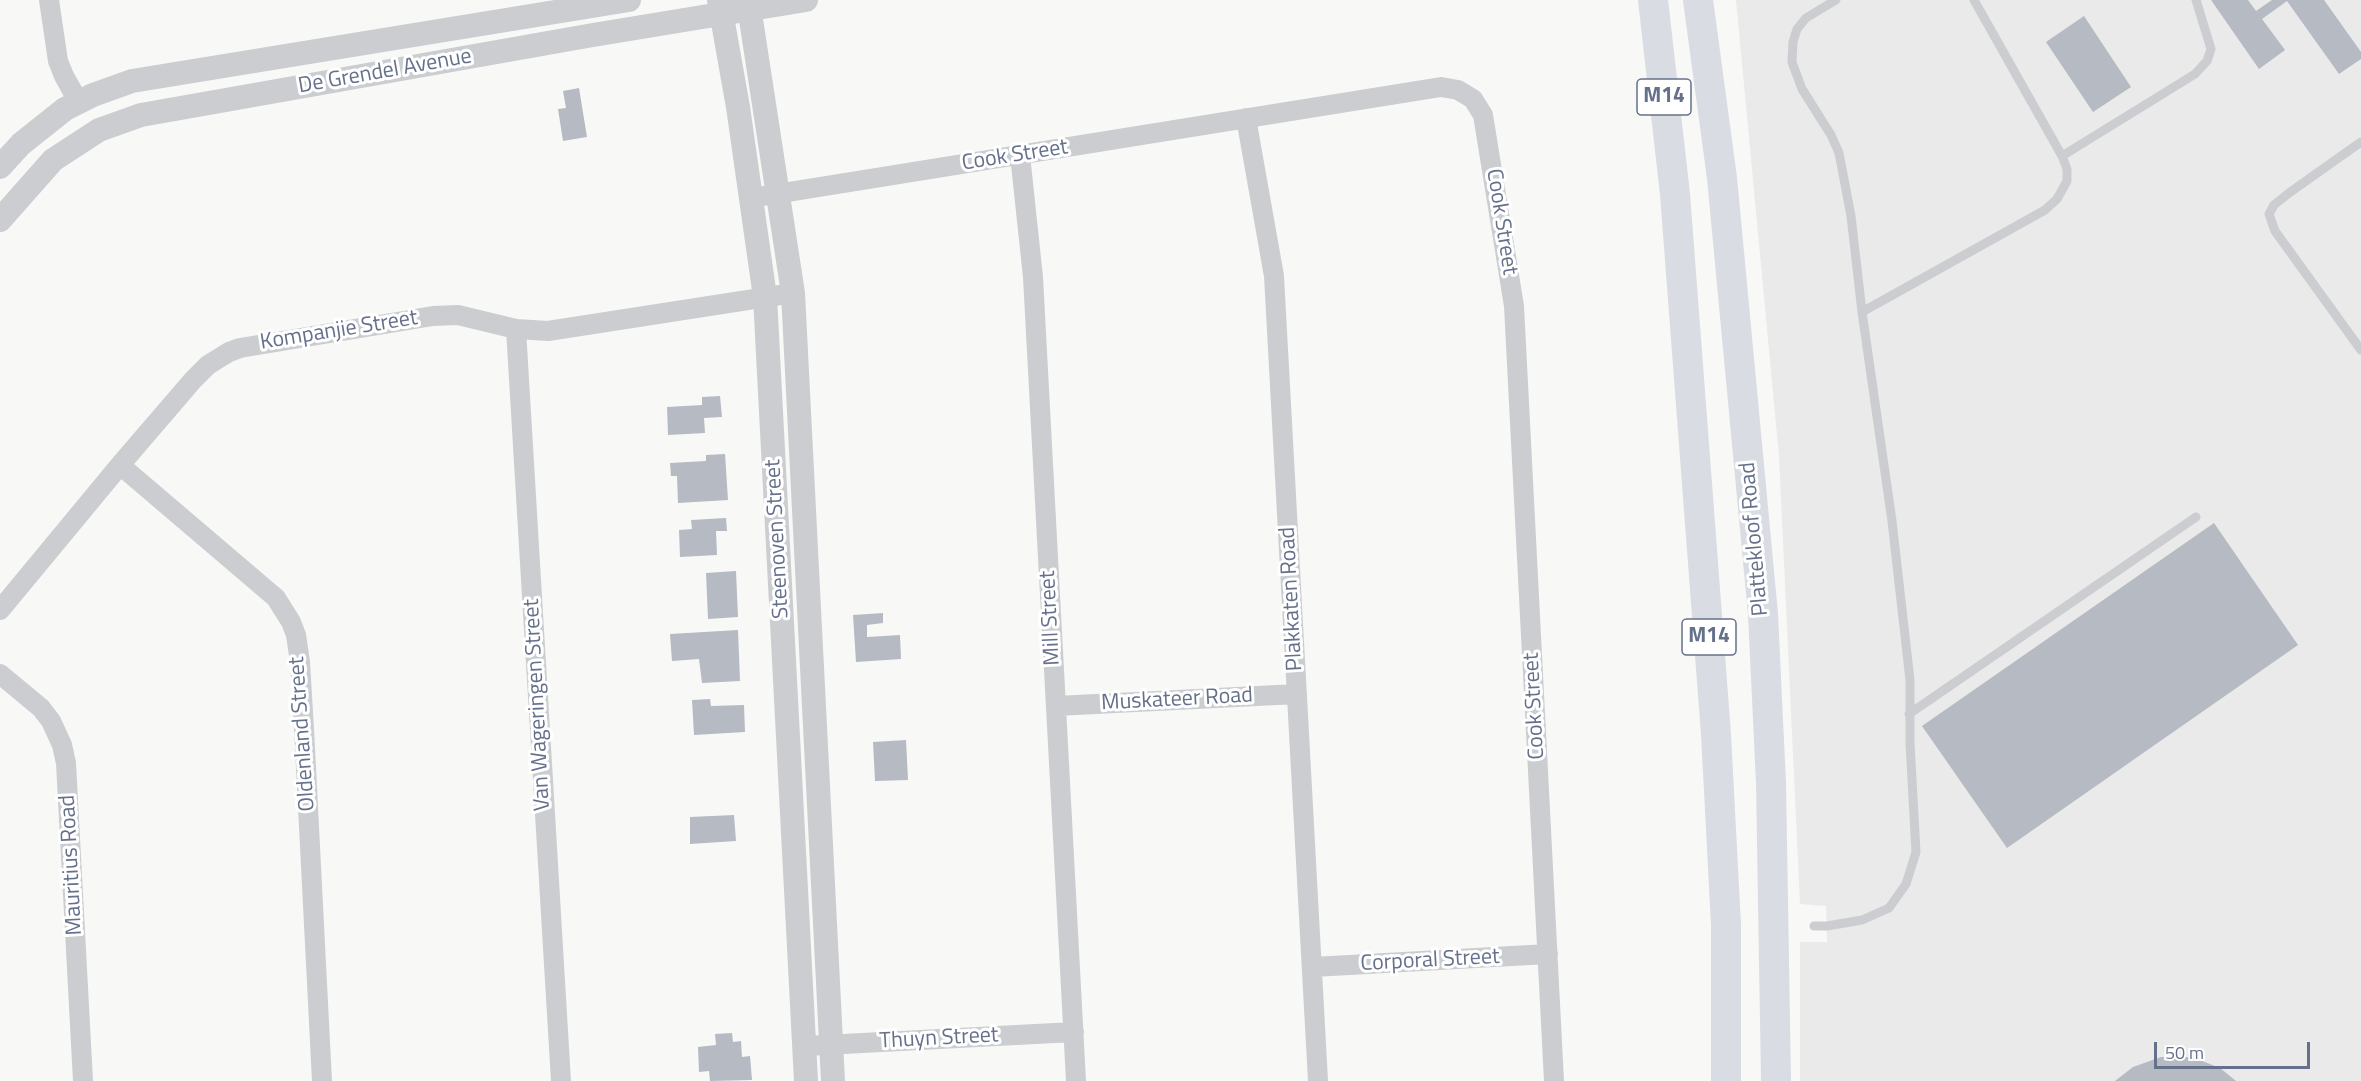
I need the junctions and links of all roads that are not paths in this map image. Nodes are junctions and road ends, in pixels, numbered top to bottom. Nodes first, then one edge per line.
1 (49, 0) edge
2 (622, 0) edge
3 (806, 0) edge
4 (1653, 0) edge
5 (1698, 0) edge
6 (1836, 0) edge
7 (1974, 0) edge
8 (2196, 0) edge
9 (748, 5) edge
10 (720, 7) edge
11 (78, 101) junction
12 (1246, 118) junction
13 (129, 119) junction
14 (2361, 142) edge
15 (1020, 155) junction
16 (2062, 156) junction
17 (53, 160) junction
18 (0, 167) edge
19 (778, 194) junction
20 (751, 198) junction
21 (0, 220) edge
22 (793, 293) junction
23 (765, 297) junction
24 (1862, 312) junction
25 (516, 329) junction
26 (2361, 350) edge
27 (120, 465) junction
28 (2196, 517) dead end
29 (0, 610) edge
30 (0, 674) edge
31 (1297, 694) junction
32 (1056, 706) junction
33 (1910, 714) junction
34 (1814, 926) dead end
35 (1548, 954) junction
36 (1312, 967) junction
37 (1074, 1032) junction
38 (831, 1044) junction
39 (805, 1046) junction
40 (83, 1081) edge
41 (322, 1081) edge
42 (561, 1081) edge
43 (807, 1081) edge
44 (833, 1081) edge
45 (1076, 1081) edge
46 (1318, 1081) edge
47 (1554, 1081) edge
48 (1726, 1081) edge
49 (1776, 1081) edge

1 - 11 street
2 - 11 street, De Grendel Avenue
3 - 9 street, De Grendel Avenue
4 - 48 main road, M14
5 - 49 main road, Plattekloof Road / M14
6 - 24 lane
7 - 16 lane
8 - 16 lane
9 - 10 street, De Grendel Avenue
9 - 19 street, Steenoven Street
10 - 13 street, De Grendel Avenue
10 - 20 street, Steenoven Street
11 - 13 street
11 - 17 street
11 - 18 street, De Grendel Avenue
12 - 15 street, Cook Street
12 - 31 street, Plakkaten Road
12 - 35 street, Cook Street
13 - 17 street, De Grendel Avenue
14 - 26 lane
15 - 19 street, Cook Street
15 - 32 street, Mill Street
16 - 24 lane
17 - 21 street, De Grendel Avenue
19 - 20 street, Cook Street
19 - 22 street, Steenoven Street
20 - 23 street, Steenoven Street
22 - 23 street, Kompanjie Street
22 - 38 street, Steenoven Street
23 - 25 street, Kompanjie Street
23 - 39 street, Steenoven Street
24 - 33 lane
25 - 27 street, Kompanjie Street
25 - 42 street, Van Wageringen Street
27 - 29 street, Kompanjie Street
27 - 41 street, Oldenland Street
28 - 33 lane
30 - 40 street, Mauritius Road
31 - 32 street, Muskateer Road
31 - 36 street, Plakkaten Road
32 - 37 street, Mill Street
33 - 34 lane
35 - 36 street, Corporal Street
35 - 47 street, Cook Street
36 - 46 street, Plakkaten Road
37 - 38 street, Thuyn Street
37 - 45 street, Mill Street
38 - 39 street, Thuyn Street
38 - 44 street, Steenoven Street
39 - 43 street, Steenoven Street

